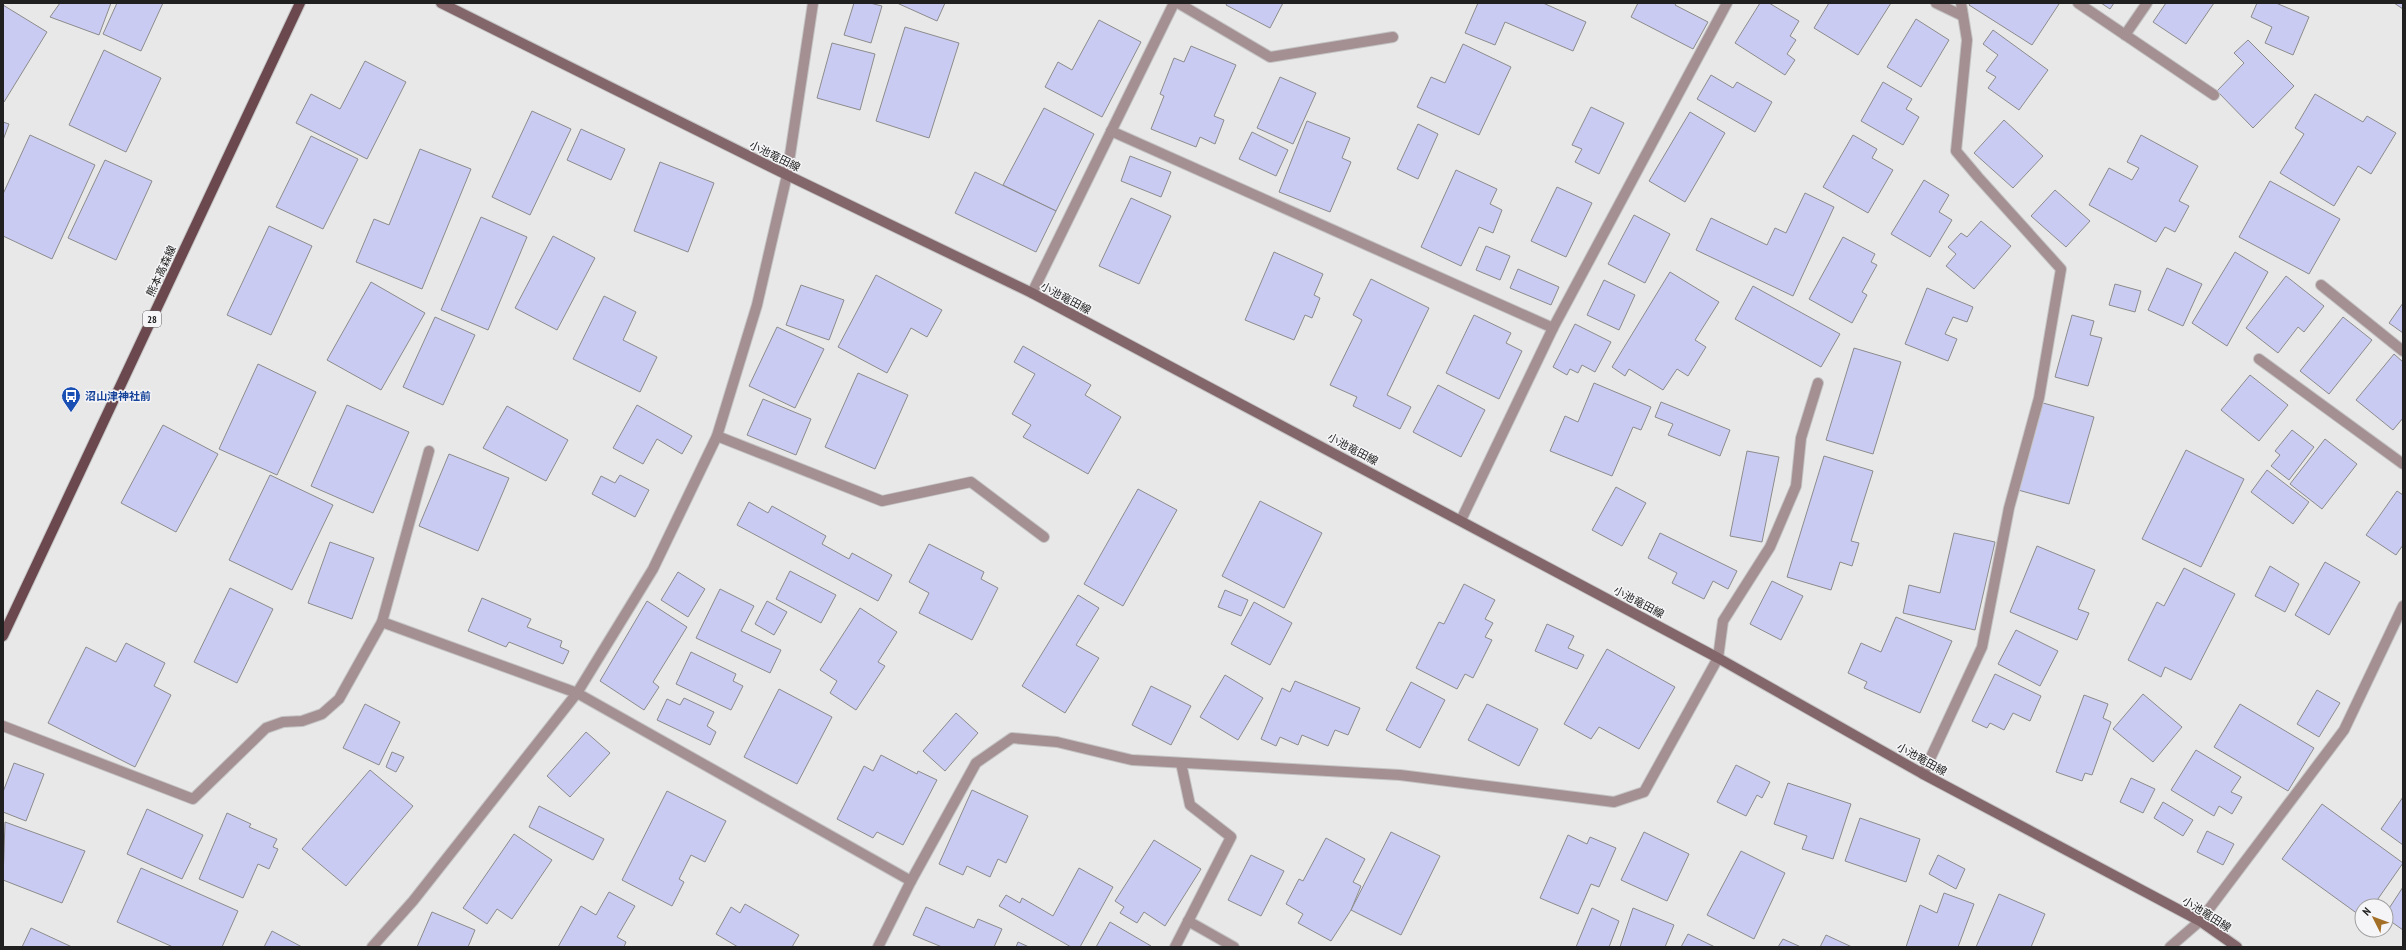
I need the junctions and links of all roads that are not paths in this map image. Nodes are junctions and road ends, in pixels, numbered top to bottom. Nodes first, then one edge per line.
1 (300, 3) edge
2 (441, 3) edge
3 (813, 3) edge
4 (1174, 3) edge
5 (1178, 3) edge
6 (1727, 3) edge
7 (1936, 3) edge
8 (1961, 3) edge
9 (2078, 3) edge
10 (2147, 3) edge
11 (1963, 16) junction
12 (2125, 35) junction
13 (1393, 37) dead end
14 (2214, 96) dead end
15 (1111, 131) junction
16 (787, 175) junction
17 (2321, 285) dead end
18 (1032, 293) junction
19 (1554, 328) junction
20 (2403, 352) edge
21 (2259, 359) dead end
22 (1818, 383) dead end
23 (717, 436) junction
24 (429, 451) dead end
25 (2403, 464) edge
26 (1461, 520) junction
27 (1044, 537) dead end
28 (2403, 606) edge
29 (382, 622) junction
30 (3, 636) edge
31 (1718, 658) junction
32 (577, 693) junction
33 (3, 726) edge
34 (1181, 763) junction
35 (1923, 774) junction
36 (911, 881) junction
37 (1188, 921) junction
38 (2200, 921) junction
39 (372, 947) edge
40 (878, 947) edge
41 (1175, 947) edge
42 (1234, 947) edge
43 (2170, 947) edge
44 (2237, 947) edge

1 - 30 main road, 熊本高森線 / 28
2 - 16 main road, 小池竜田線
3 - 16 street
4 - 15 street
5 - 13 street
6 - 19 street
7 - 11 street
8 - 11 street
9 - 12 street
10 - 12 street
11 - 35 street
12 - 14 street
15 - 18 street
15 - 19 street
16 - 18 main road, 小池竜田線
16 - 23 street
17 - 20 street
18 - 26 main road, 小池竜田線
19 - 26 street
21 - 25 street
22 - 31 street
23 - 27 street
23 - 32 street
24 - 29 street
26 - 31 main road, 小池竜田線
28 - 38 street
29 - 32 street
29 - 33 street
31 - 34 street
31 - 35 main road, 小池竜田線
32 - 36 street
32 - 39 street
34 - 36 street
34 - 37 street
35 - 38 main road, 小池竜田線
36 - 40 street
37 - 41 street
37 - 42 street
38 - 43 street
38 - 44 main road, 小池竜田線

